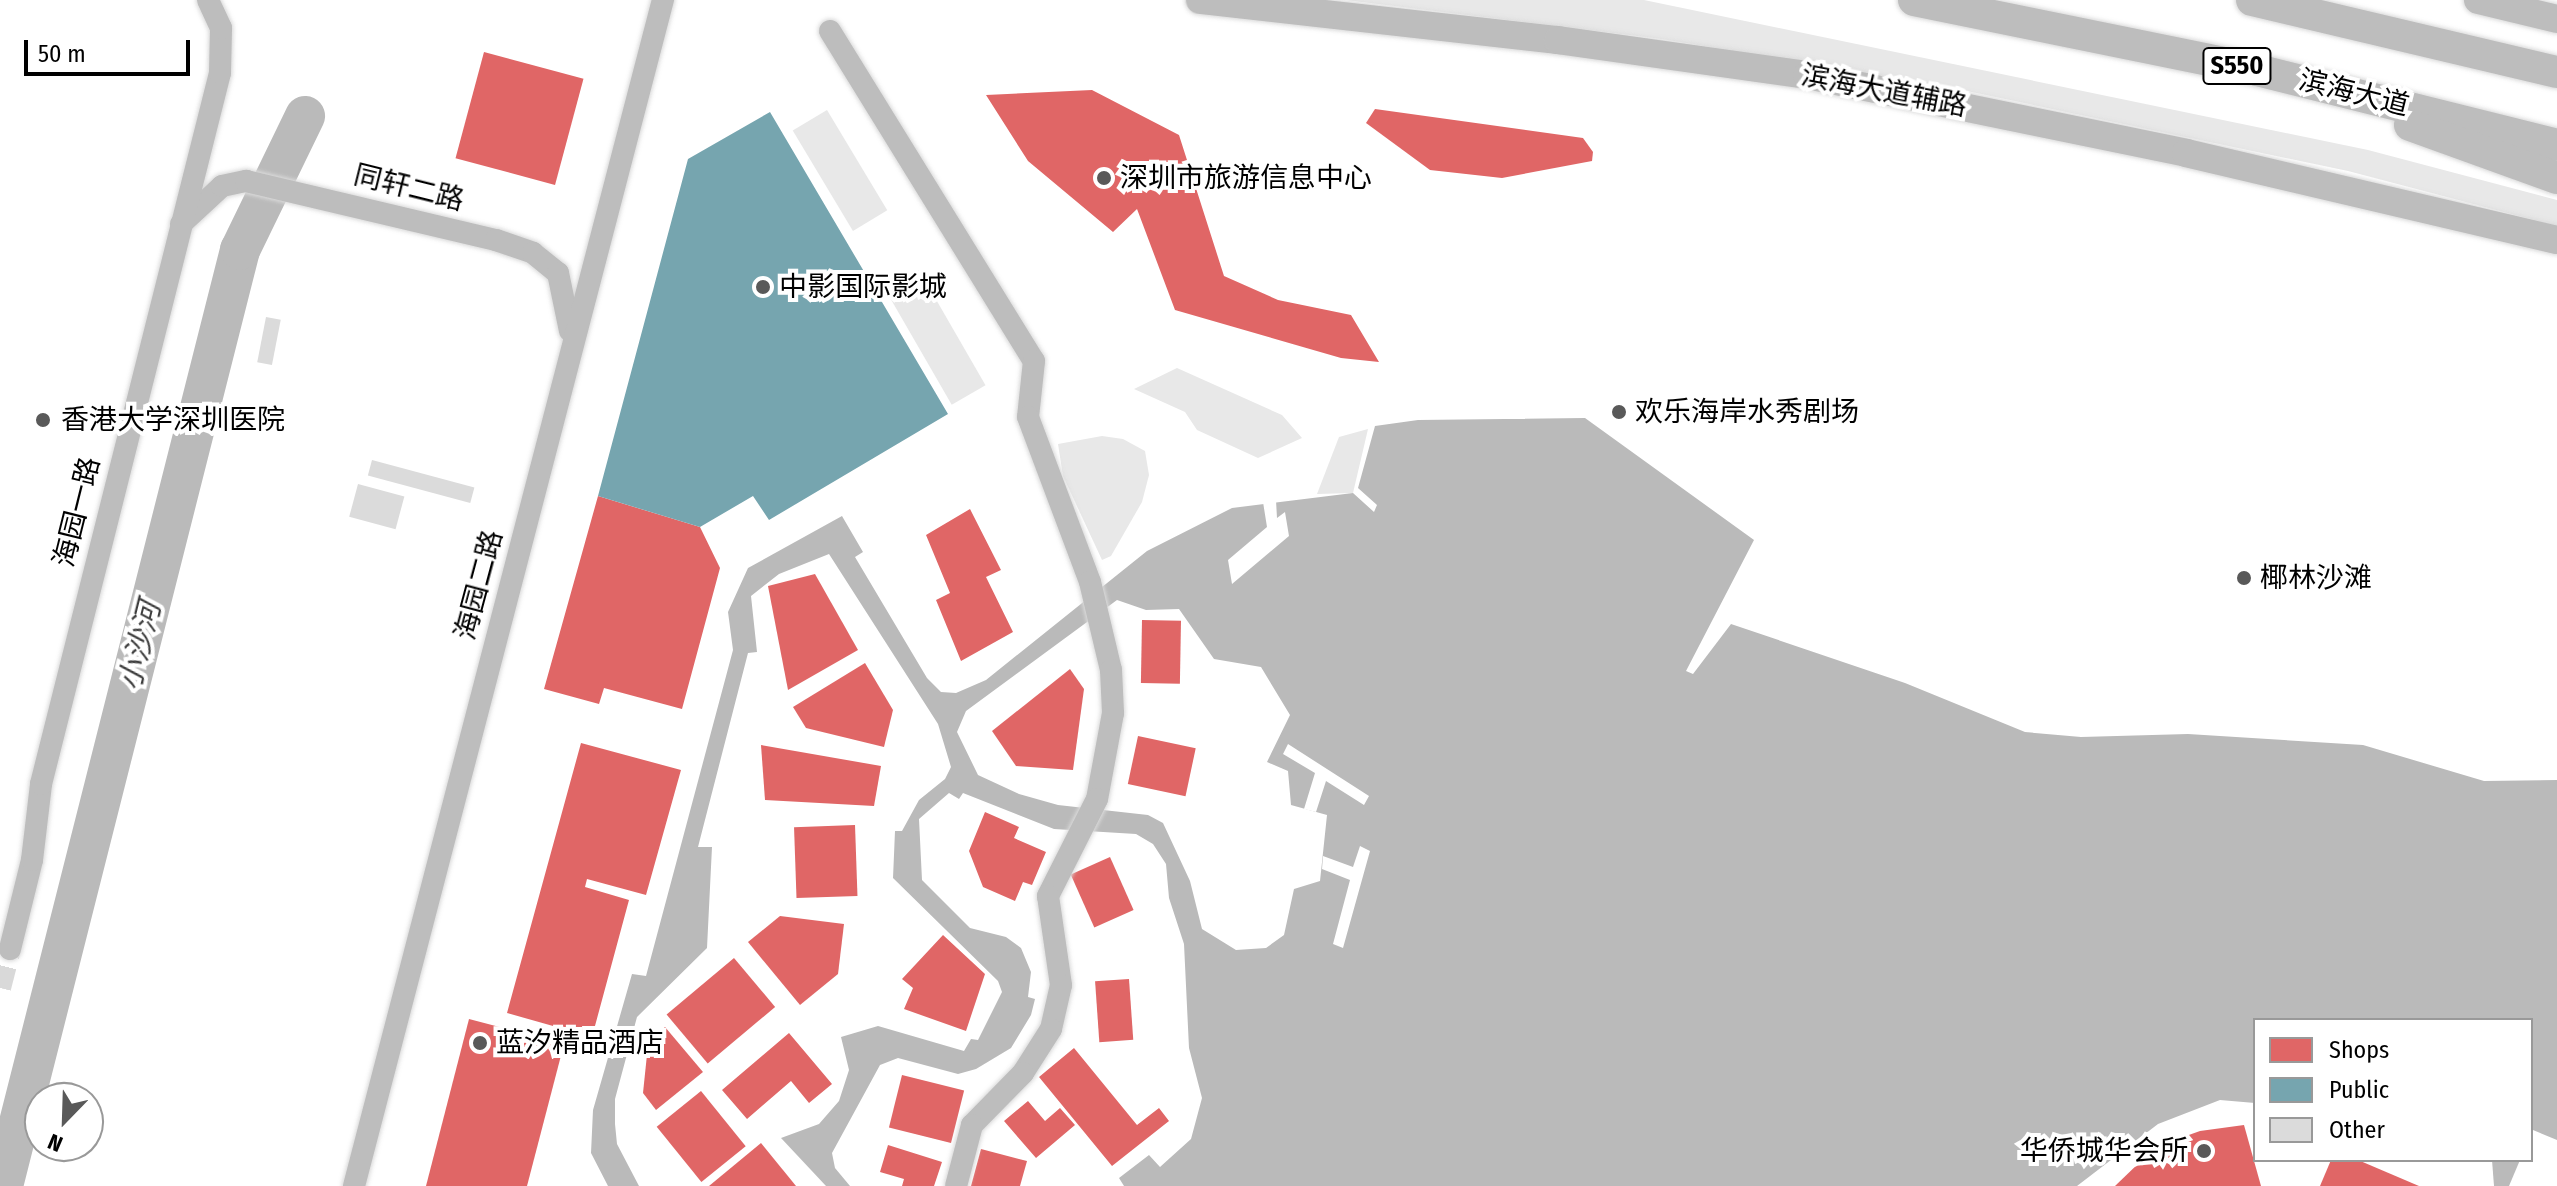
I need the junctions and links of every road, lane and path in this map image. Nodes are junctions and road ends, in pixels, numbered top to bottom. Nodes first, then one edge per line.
1 (208, 0) edge
2 (663, 0) edge
3 (1200, 0) edge
4 (1914, 0) edge
5 (2252, 0) edge
6 (2478, 0) edge
7 (2557, 19) edge
8 (830, 31) dead end
9 (2257, 70) junction
10 (2557, 72) edge
11 (2557, 145) edge
12 (2557, 178) edge
13 (178, 228) junction
14 (2557, 240) edge
15 (571, 348) junction
16 (10, 949) tunnel mouth
17 (354, 1186) edge
18 (956, 1186) edge

1 - 13 street, 海园一路
2 - 15 street, 海园二路
3 - 14 main road, 滨海大道辅路
4 - 9 highway, 滨海大道 / S550
5 - 10 highway, S550
6 - 7 main road
8 - 18 street
9 - 11 highway, 滨海大道 / S550
9 - 12 highway
13 - 15 street, 同轩二路
13 - 16 street, 海园一路
15 - 17 street, 海园二路

